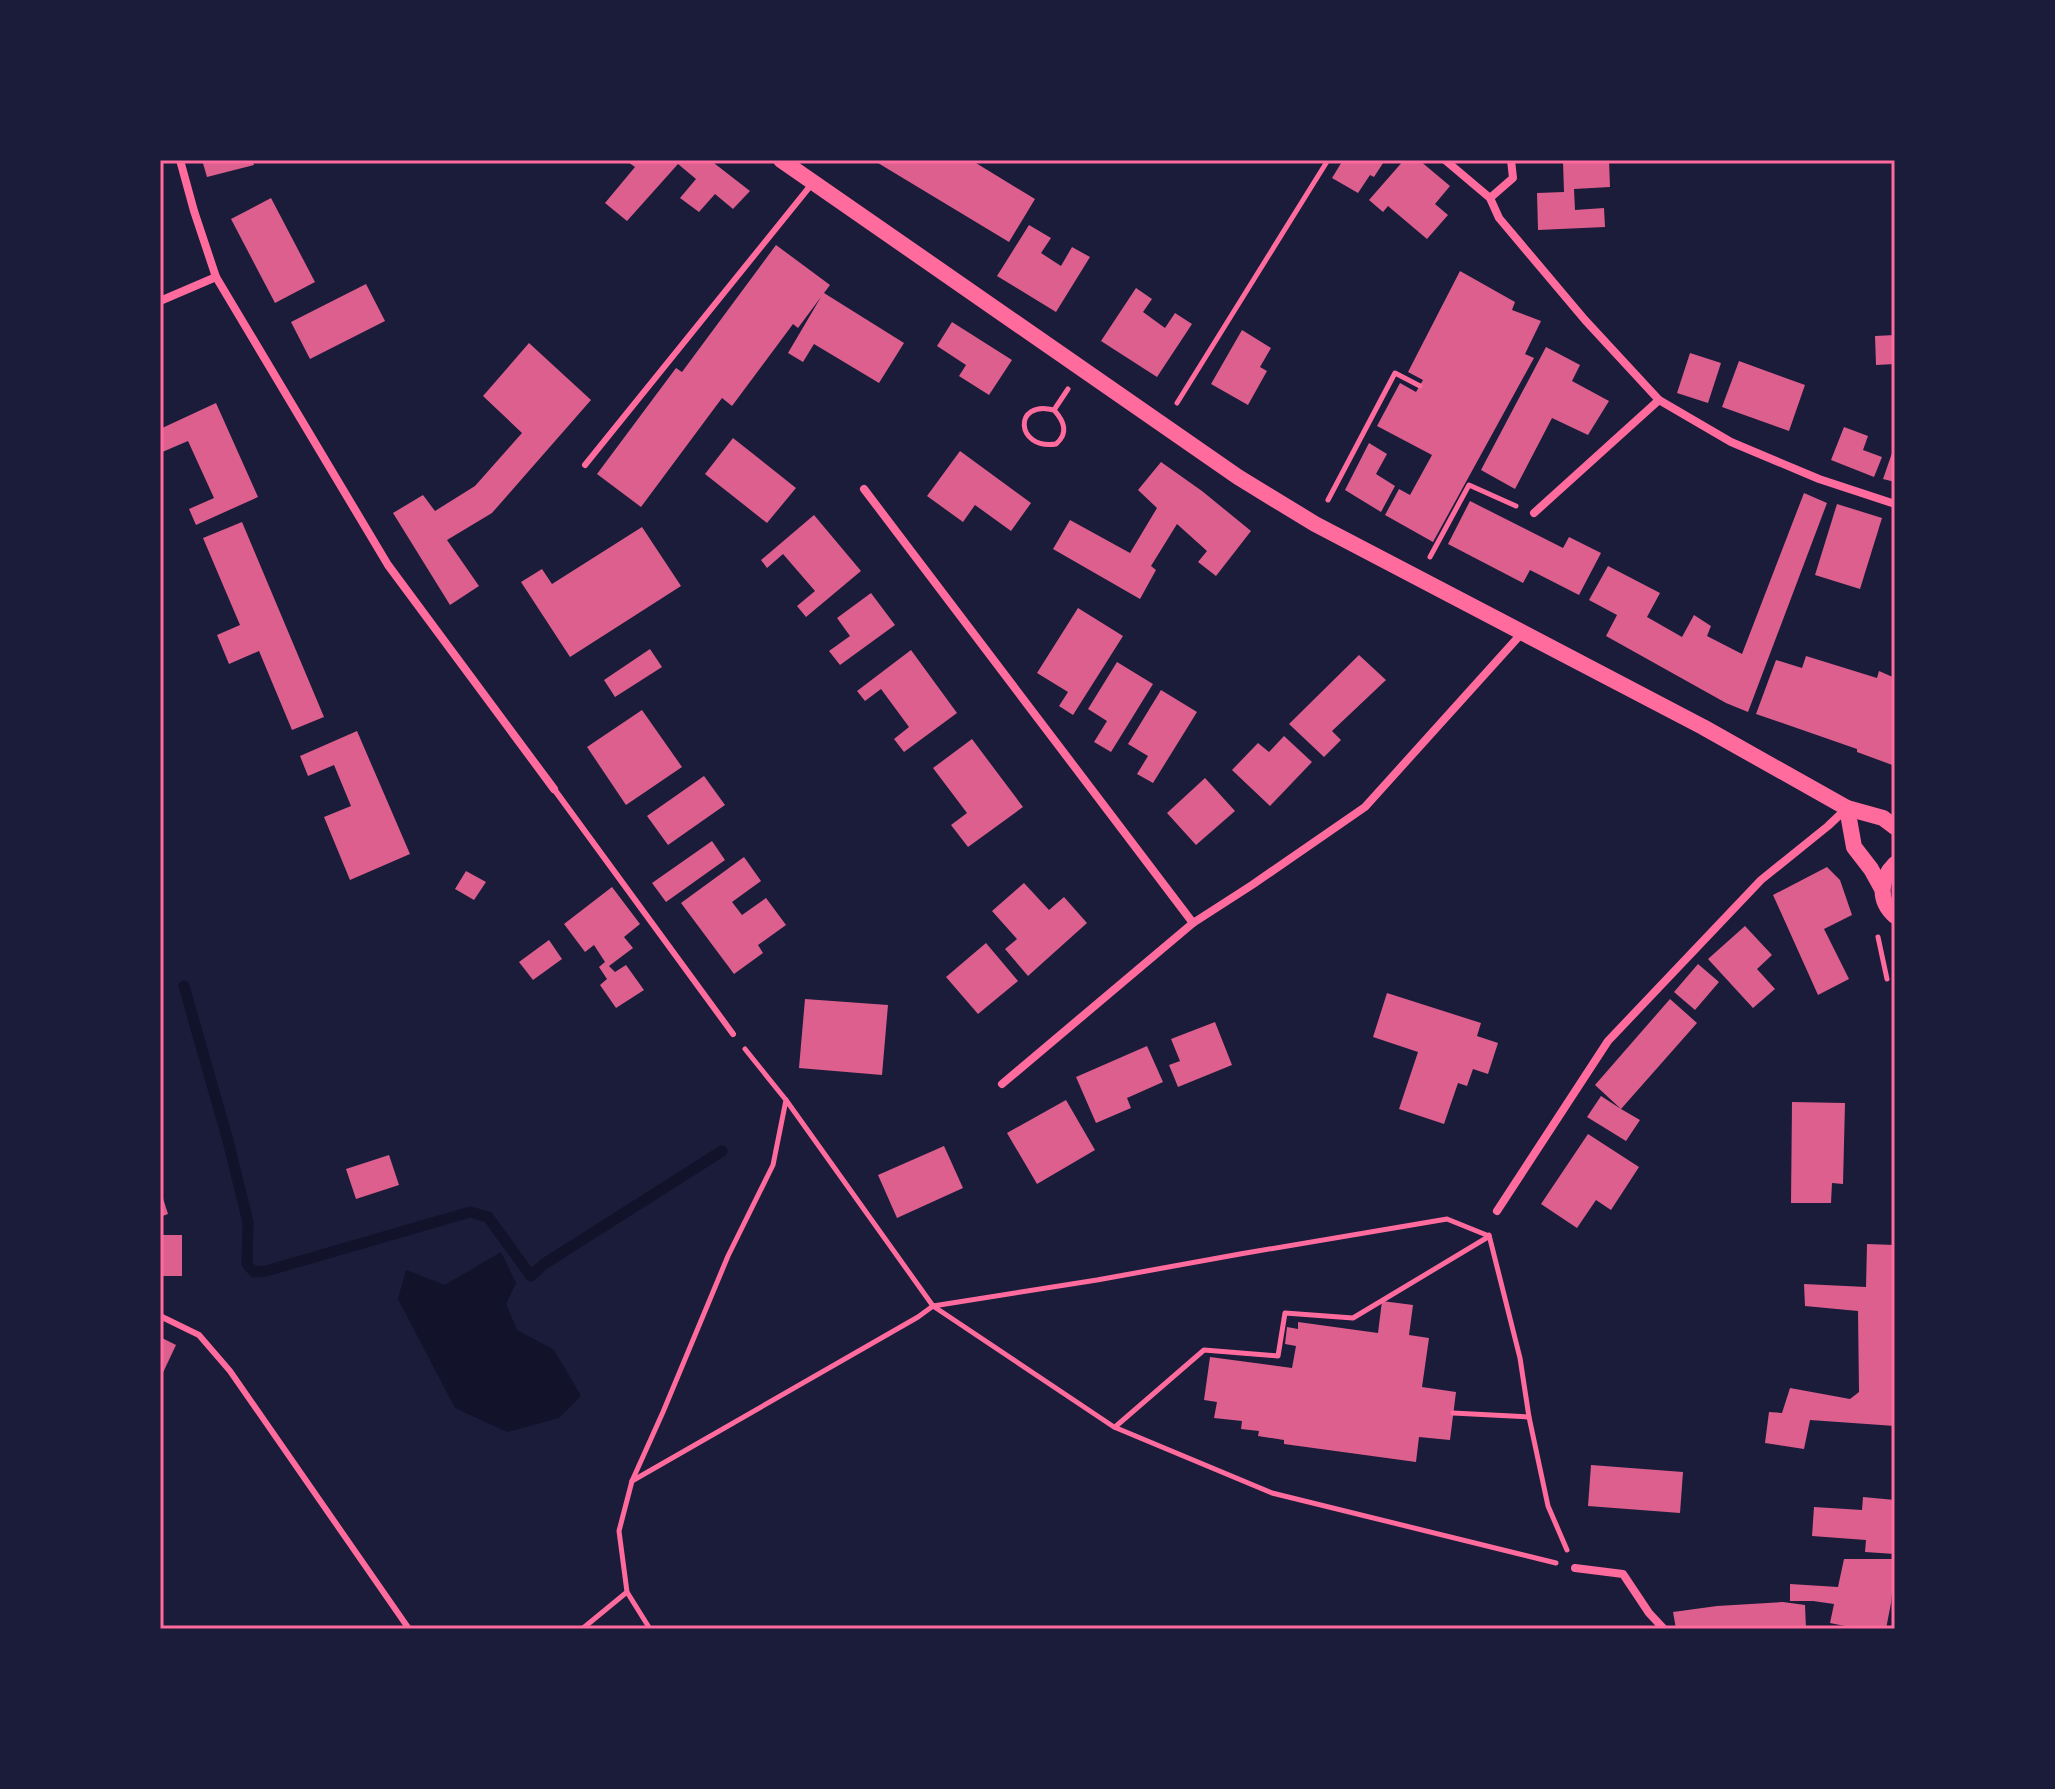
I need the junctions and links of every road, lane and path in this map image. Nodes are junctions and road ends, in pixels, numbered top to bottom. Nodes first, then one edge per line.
1 (180, 160) edge
2 (781, 160) edge
3 (1328, 160) edge
4 (1445, 160) edge
5 (1511, 160) edge
6 (813, 182) junction
7 (1490, 198) junction
8 (216, 277) junction
9 (160, 301) edge
10 (1082, 368) junction
11 (1420, 386) dead end
12 (1659, 400) junction
13 (1054, 410) junction
14 (1164, 425) junction
15 (585, 465) dead end
16 (864, 489) dead end
17 (1895, 504) edge
18 (1534, 513) joint
19 (1315, 524) junction
20 (1418, 579) junction
21 (1522, 633) junction
22 (554, 789) joint
23 (1847, 808) junction
24 (1895, 827) edge
25 (1895, 864) edge
26 (1882, 889) junction
27 (1895, 916) edge
28 (1193, 923) junction
29 (733, 1034) joint
30 (1002, 1084) dead end
31 (786, 1100) junction
32 (1497, 1211) dead end
33 (1489, 1236) junction
34 (933, 1306) junction
35 (160, 1316) edge
36 (1453, 1413) dead end
37 (1529, 1417) junction
38 (1114, 1427) junction
39 (632, 1481) junction
40 (1575, 1568) junction
41 (627, 1592) junction
42 (409, 1629) edge
43 (582, 1629) edge
44 (650, 1629) edge
45 (1664, 1629) edge

1 - 8 street
2 - 6 main road
3 - 14 path
4 - 7 street
5 - 7 street
6 - 10 main road
6 - 15 lane
7 - 12 street
8 - 9 street
8 - 22 street
10 - 13 path
10 - 14 main road
11 - 19 path
12 - 17 street
12 - 18 street
13 - 13 path
14 - 19 main road
16 - 28 street
18 - 20 path
19 - 20 main road
20 - 21 main road
21 - 23 main road
21 - 28 street
22 - 29 lane
23 - 24 main road
23 - 26 main road
23 - 32 street
25 - 26 main road
26 - 27 main road
28 - 30 street
29 - 31 path
31 - 34 path
31 - 39 path
33 - 34 path
33 - 37 path
33 - 38 path
34 - 38 path
34 - 39 path
35 - 42 lane
36 - 37 path
37 - 40 path
38 - 40 path
39 - 41 path
40 - 45 street
41 - 43 path
41 - 44 path

